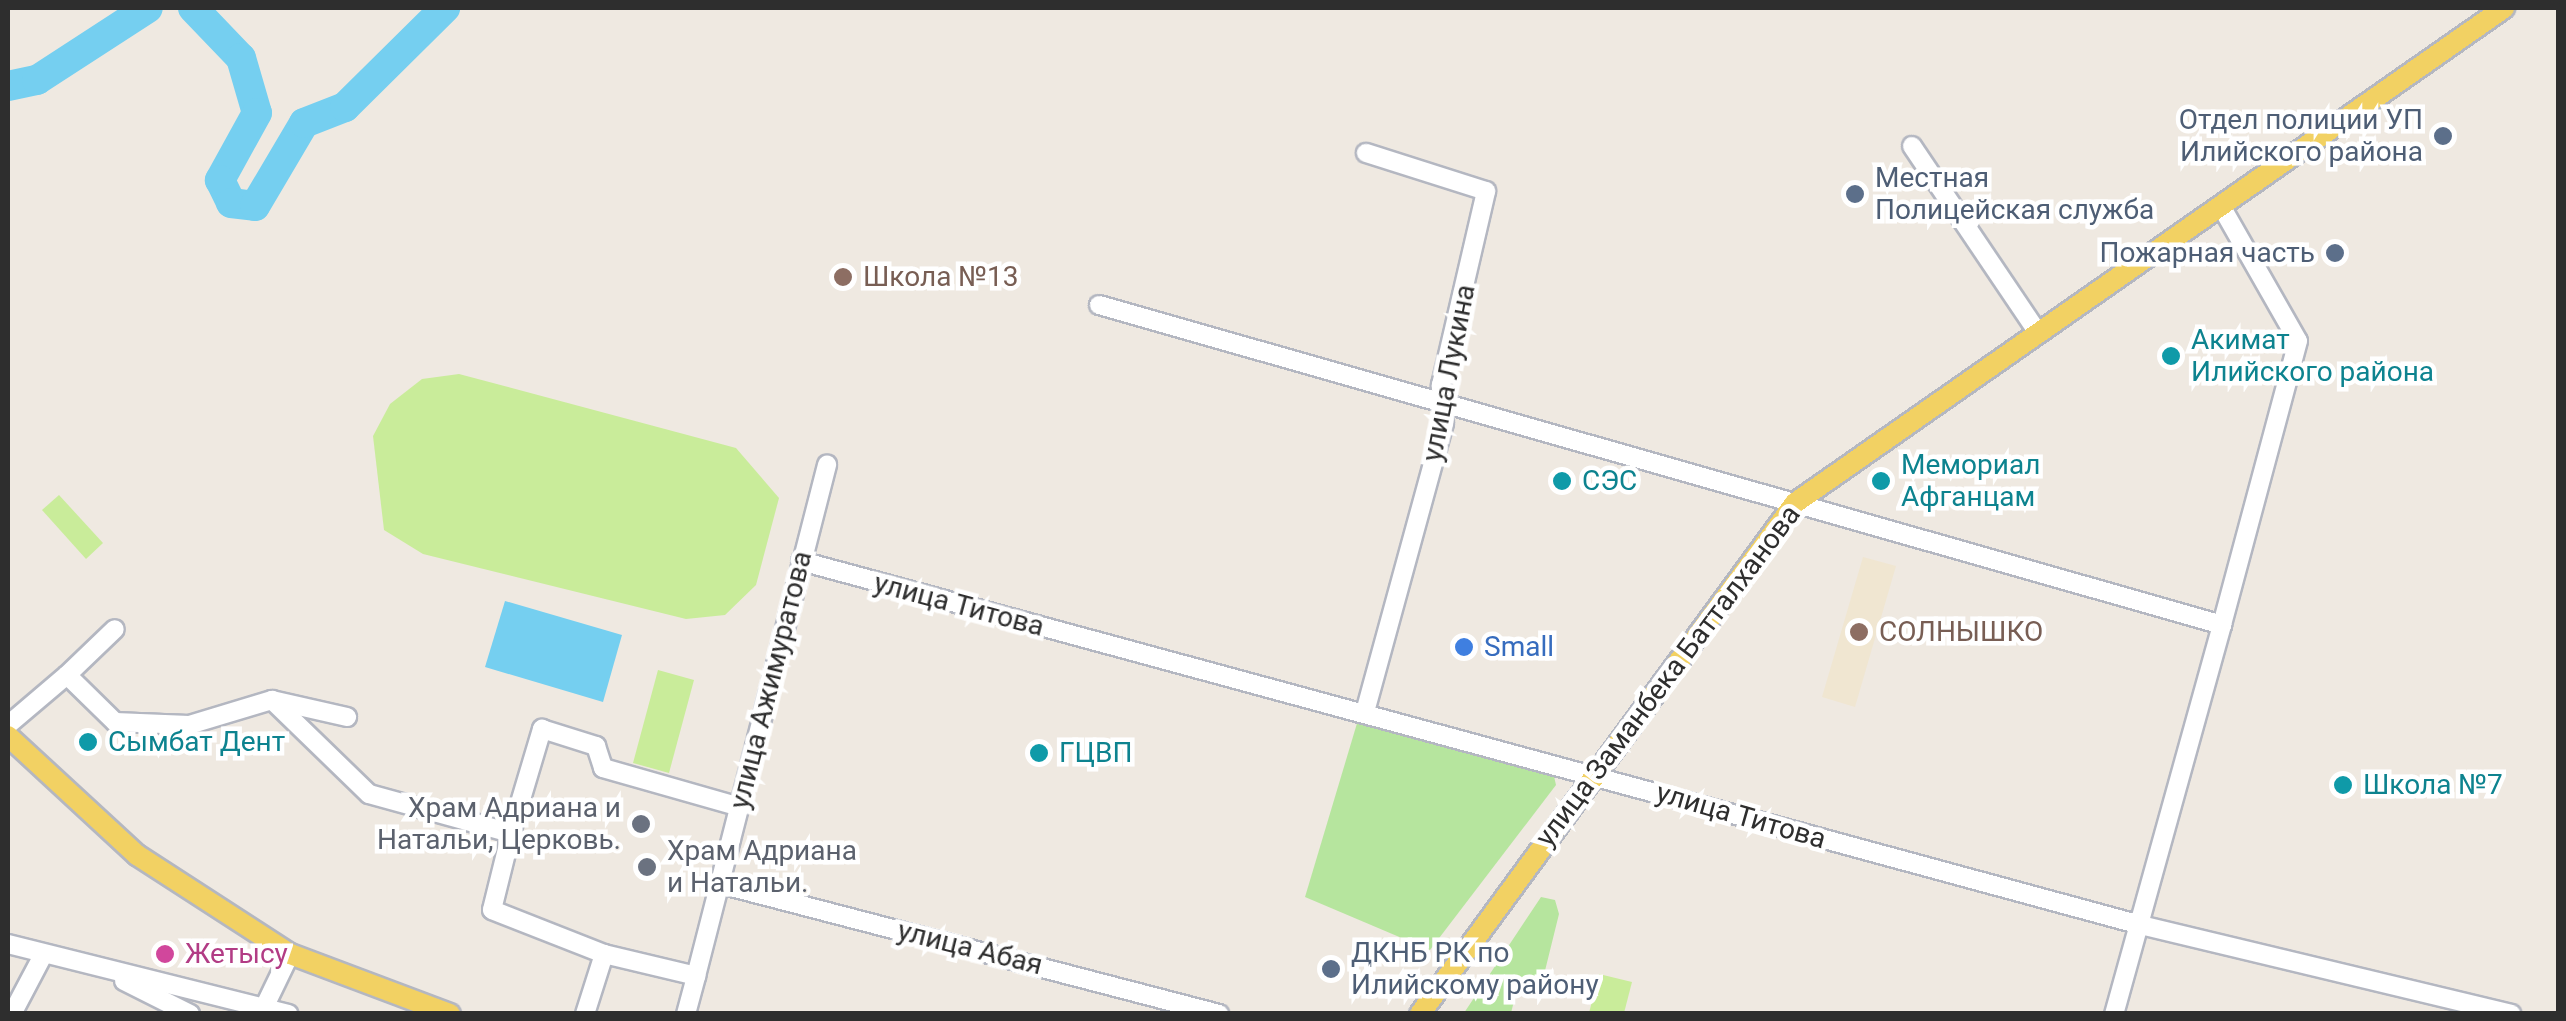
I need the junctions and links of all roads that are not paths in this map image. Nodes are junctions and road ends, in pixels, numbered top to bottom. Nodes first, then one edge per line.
1 (2504, 8) edge
2 (1912, 146) dead end
3 (1366, 153) dead end
4 (2221, 206) junction
5 (1100, 305) dead end
6 (2036, 330) junction
7 (1442, 403) junction
8 (827, 464) dead end
9 (1796, 503) junction
10 (800, 561) junction
11 (2222, 626) junction
12 (116, 629) dead end
13 (67, 674) junction
14 (272, 700) junction
15 (1364, 712) junction
16 (347, 717) dead end
17 (8, 725) edge
18 (8, 736) edge
19 (1590, 774) junction
20 (740, 807) junction
21 (511, 832) junction
22 (720, 884) junction
23 (2141, 925) junction
24 (8, 948) edge
25 (290, 954) junction
26 (604, 954) junction
27 (42, 957) junction
28 (696, 976) junction
29 (12, 1014) edge
30 (190, 1014) edge
31 (260, 1014) edge
32 (288, 1014) edge
33 (450, 1014) edge
34 (585, 1014) edge
35 (686, 1014) edge
36 (1219, 1014) edge
37 (1420, 1014) edge
38 (2114, 1014) edge
39 (2511, 1014) edge

1 - 4 main road, улица Заманбека Батталханова
2 - 6 street
3 - 7 street, улица Лукина
4 - 6 main road, улица Заманбека Батталханова
4 - 11 street
5 - 7 street
6 - 9 main road, улица Заманбека Батталханова
7 - 9 street
7 - 15 street, улица Лукина
8 - 10 street, улица Ажимуратова
9 - 11 street
9 - 19 main road, улица Заманбека Батталханова
10 - 15 street, улица Титова
10 - 20 street, улица Ажимуратова
11 - 23 street
12 - 13 street
13 - 14 street
13 - 17 street
14 - 16 street
14 - 21 street
15 - 19 street, улица Титова
18 - 25 main road
19 - 23 street, улица Титова
19 - 37 main road, улица Заманбека Батталханова
20 - 21 street
20 - 22 street, улица Ажимуратова
21 - 26 street
22 - 28 street, улица Ажимуратова
22 - 36 street, улица Абая
23 - 38 street
23 - 39 street, улица Титова
24 - 27 street
24 - 32 street
25 - 31 street
25 - 33 main road
26 - 28 street
26 - 34 street
27 - 29 street
27 - 30 street
28 - 35 street, улица Ажимуратова

